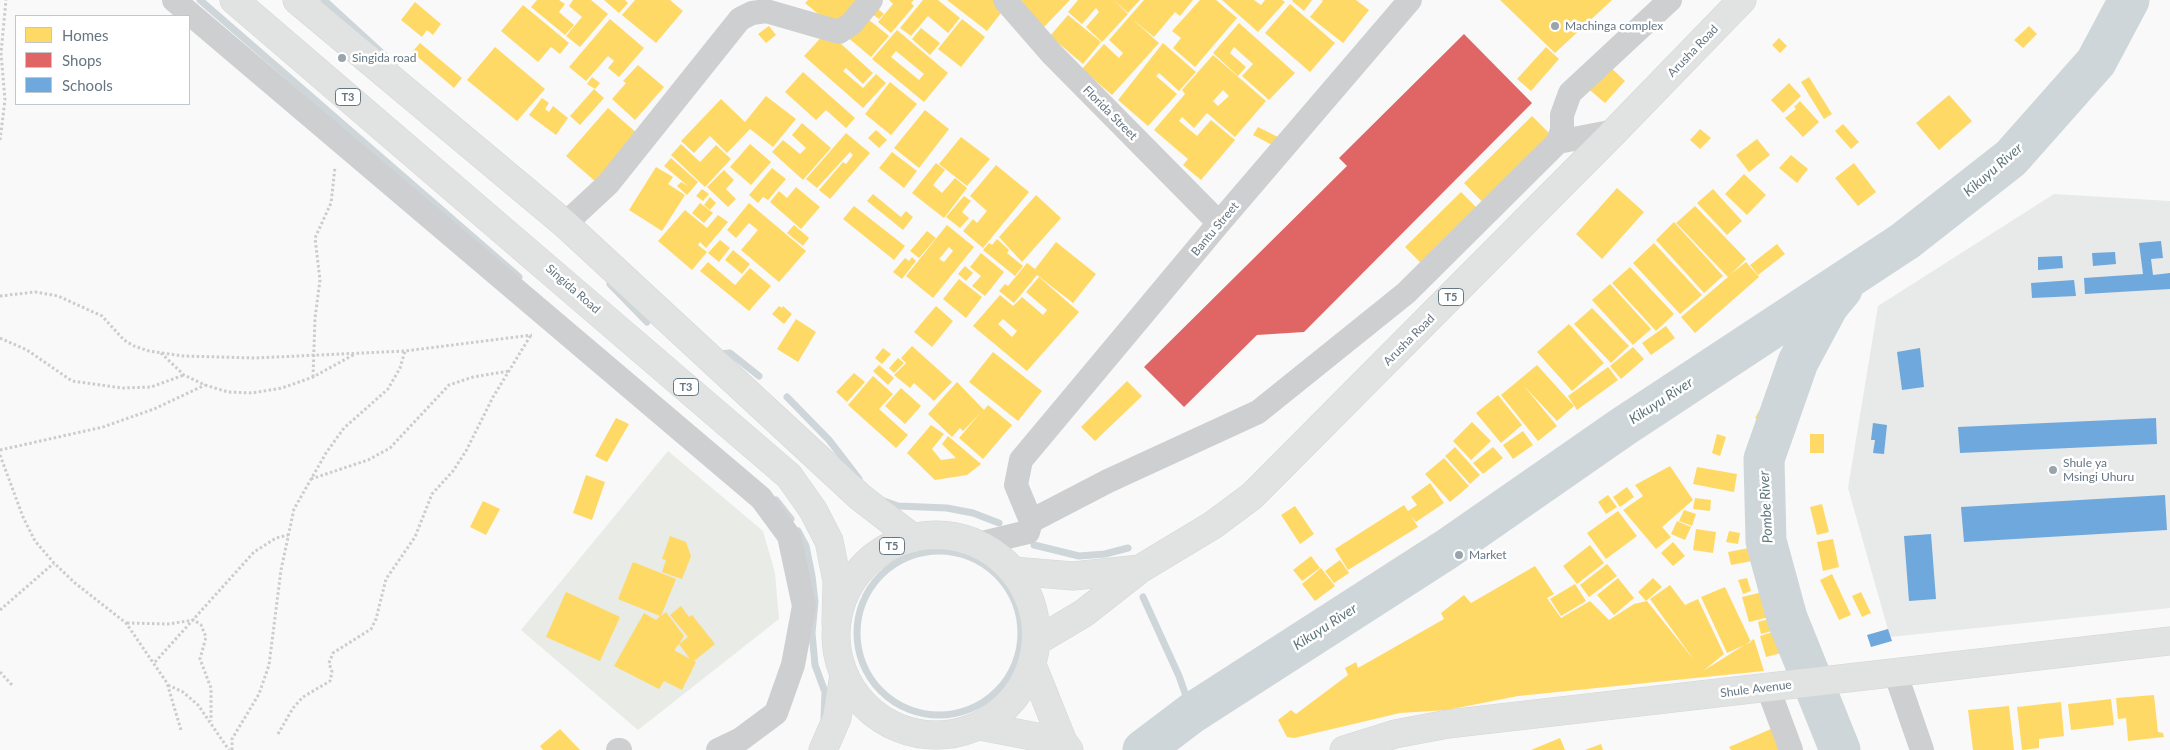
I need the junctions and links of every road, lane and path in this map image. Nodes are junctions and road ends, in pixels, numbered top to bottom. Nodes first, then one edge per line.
1 (6, 0) edge
2 (174, 0) edge
3 (234, 0) edge
4 (297, 0) edge
5 (871, 0) edge
6 (1005, 0) edge
7 (1410, 0) edge
8 (1670, 0) edge
9 (1742, 0) edge
10 (1615, 131) junction
11 (335, 136) junction
12 (0, 140) edge
13 (1558, 142) junction
14 (1220, 223) junction
15 (565, 224) junction
16 (0, 296) edge
17 (563, 331) junction
18 (531, 335) junction
19 (0, 338) edge
20 (405, 351) junction
21 (161, 352) junction
22 (357, 353) junction
23 (314, 355) junction
24 (509, 370) junction
25 (184, 375) junction
26 (313, 377) junction
27 (205, 385) junction
28 (0, 450) edge
29 (0, 455) edge
30 (0, 470) edge
31 (6, 472) junction
32 (311, 479) junction
33 (1031, 522) junction
34 (288, 535) junction
35 (913, 538) junction
36 (978, 544) junction
37 (54, 563) junction
38 (1140, 569) junction
39 (1013, 571) junction
40 (0, 610) edge
41 (194, 620) junction
42 (126, 622) junction
43 (836, 623) junction
44 (2170, 641) edge
45 (1034, 653) junction
46 (154, 662) junction
47 (0, 672) edge
48 (1895, 672) junction
49 (844, 676) junction
50 (12, 685) dead end
51 (168, 685) junction
52 (1768, 688) junction
53 (210, 721) junction
54 (980, 726) junction
55 (181, 730) dead end
56 (278, 734) dead end
57 (938, 736) junction
58 (1066, 746) edge
59 (230, 750) edge
60 (718, 750) edge
61 (823, 750) edge
62 (902, 750) edge
63 (1344, 750) edge
64 (1790, 750) edge
65 (1922, 750) edge

1 - 12 path
2 - 11 street
3 - 43 main road, Singida Road / T3
4 - 15 main road
5 - 15 street
6 - 14 street, Florida Street
7 - 14 street, Bantu Street
8 - 13 street
9 - 10 main road, Arusha Road / T5
10 - 13 street
10 - 38 main road, Arusha Road / T5
11 - 17 street
11 - 23 path
13 - 33 street
14 - 33 street, Bantu Street
15 - 35 main road
16 - 21 path
17 - 18 path
17 - 60 street
18 - 20 path
18 - 24 path
19 - 25 path
20 - 22 path
20 - 32 path
21 - 23 path
21 - 25 path
22 - 23 path
22 - 26 path
23 - 26 path
24 - 32 path
24 - 56 path
25 - 27 path
26 - 27 path
27 - 28 path
29 - 31 path
30 - 31 path
31 - 37 path
32 - 34 path
33 - 36 street
34 - 41 path
34 - 59 path
35 - 36 main road, T5
35 - 43 main road, T5
36 - 39 main road, T5
37 - 40 path
37 - 42 path
38 - 39 main road, T5
38 - 45 main road, T5
39 - 45 main road, T5
41 - 42 path
41 - 46 path
41 - 53 path
42 - 46 path
43 - 49 main road, T5
44 - 48 main road, Shule Avenue
45 - 54 main road, T5
45 - 58 main road
46 - 51 path
47 - 50 path
48 - 52 main road, Shule Avenue
48 - 65 street
49 - 57 main road, T5
49 - 61 main road, T5
51 - 53 path
51 - 55 path
52 - 63 main road, Shule Avenue
52 - 64 street
53 - 59 path
54 - 57 main road, T5
54 - 58 main road
57 - 62 main road, T5

